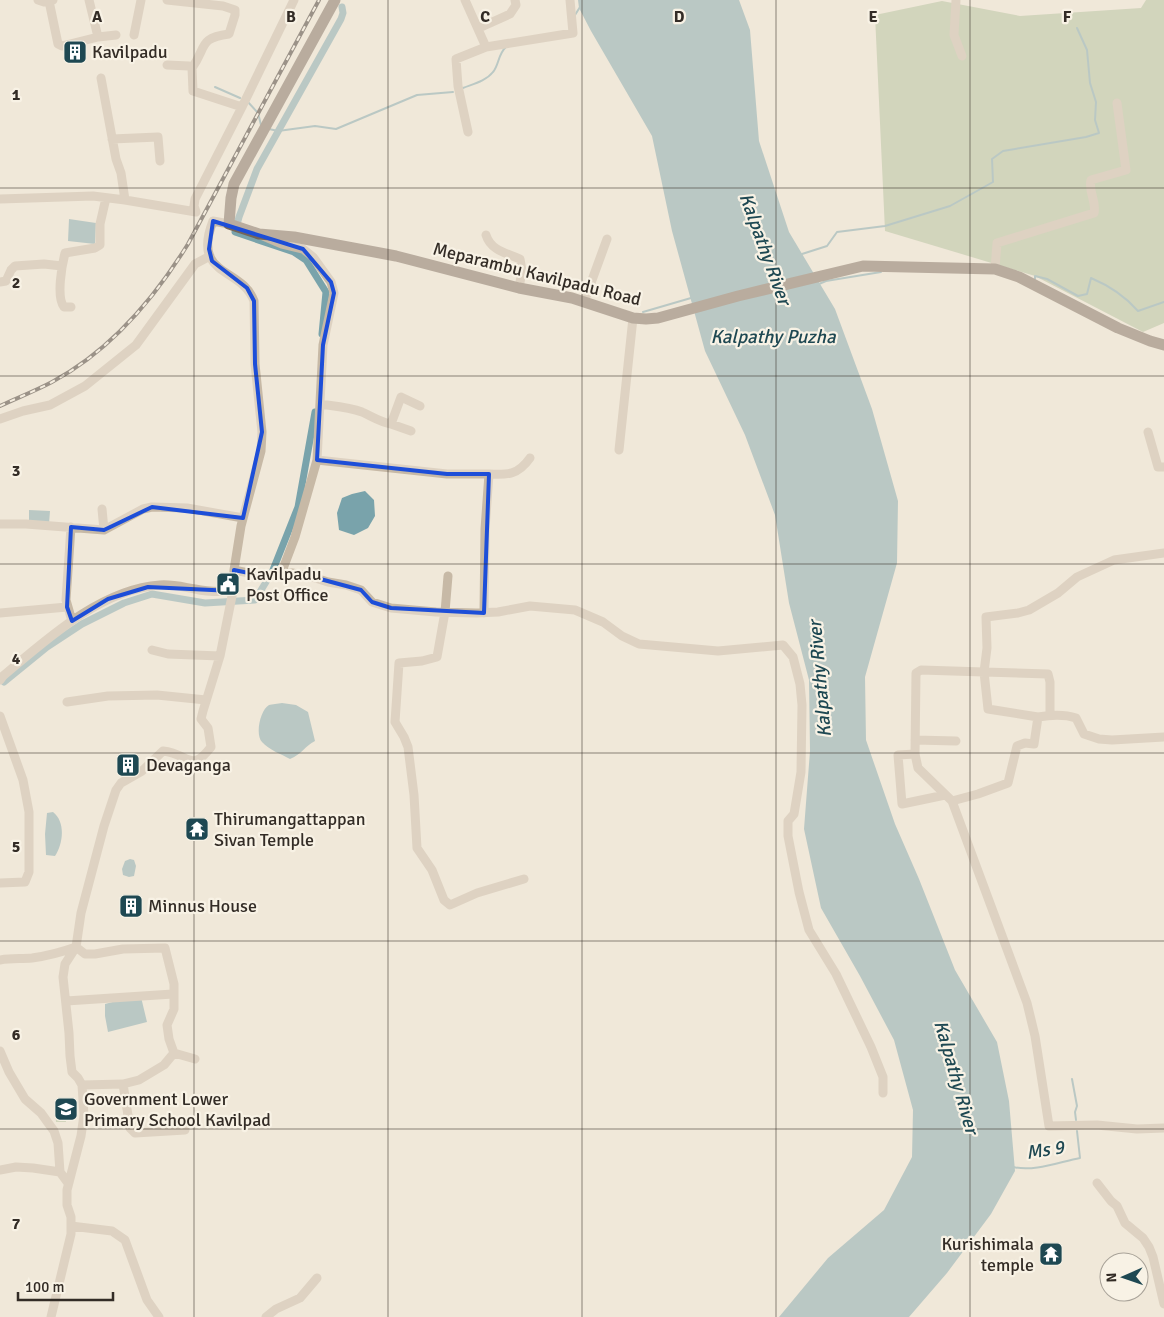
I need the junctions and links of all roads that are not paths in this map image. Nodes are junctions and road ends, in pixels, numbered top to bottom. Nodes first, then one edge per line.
1 (38, 0) edge
2 (51, 0) edge
3 (89, 0) edge
4 (141, 0) edge
5 (167, 0) edge
6 (294, 0) edge
7 (335, 0) edge
8 (465, 0) edge
9 (515, 0) edge
10 (570, 0) edge
11 (956, 0) edge
12 (205, 2) edge
13 (479, 28) junction
14 (116, 35) dead end
15 (134, 35) dead end
16 (98, 37) junction
17 (486, 47) junction
18 (962, 56) dead end
19 (167, 65) dead end
20 (192, 68) junction
21 (101, 78) dead end
22 (1117, 103) dead end
23 (242, 107) junction
24 (468, 132) dead end
25 (112, 139) junction
26 (160, 161) dead end
27 (106, 198) junction
28 (0, 199) edge
29 (125, 200) junction
30 (229, 224) junction
31 (259, 234) junction
32 (486, 236) dead end
33 (607, 240) dead end
34 (210, 256) junction
35 (62, 266) junction
36 (995, 269) junction
37 (0, 282) edge
38 (519, 288) junction
39 (584, 302) junction
40 (71, 307) dead end
41 (633, 318) junction
42 (1164, 345) edge
43 (320, 404) junction
44 (420, 406) dead end
45 (0, 419) edge
46 (391, 424) junction
47 (411, 431) dead end
48 (1148, 432) dead end
49 (619, 450) dead end
50 (530, 458) dead end
51 (317, 460) junction
52 (1164, 467) edge
53 (488, 474) junction
54 (102, 509) dead end
55 (243, 518) junction
56 (0, 524) edge
57 (70, 527) junction
58 (104, 530) junction
59 (1164, 553) edge
60 (234, 570) junction
61 (281, 574) junction
62 (448, 576) dead end
63 (233, 591) junction
64 (67, 607) junction
65 (444, 612) junction
66 (484, 612) junction
67 (0, 613) edge
68 (72, 621) junction
69 (152, 650) dead end
70 (220, 656) junction
71 (984, 672) junction
72 (0, 680) edge
73 (206, 700) junction
74 (67, 702) dead end
75 (1050, 715) junction
76 (0, 716) edge
77 (1038, 717) junction
78 (1164, 737) edge
79 (915, 740) junction
80 (956, 741) dead end
81 (915, 754) junction
82 (948, 798) junction
83 (524, 879) dead end
84 (0, 883) edge
85 (76, 948) junction
86 (0, 960) edge
87 (173, 994) junction
88 (66, 1000) junction
89 (0, 1051) edge
90 (174, 1053) junction
91 (195, 1059) dead end
92 (123, 1084) junction
93 (82, 1085) junction
94 (883, 1093) dead end
95 (1164, 1128) edge
96 (185, 1130) dead end
97 (0, 1170) edge
98 (60, 1172) junction
99 (68, 1183) junction
100 (1097, 1183) dead end
101 (71, 1226) junction
102 (317, 1278) dead end
103 (1163, 1291) edge
104 (1164, 1304) edge
105 (51, 1317) edge
106 (159, 1317) edge
107 (266, 1317) edge

1 - 2 street
2 - 16 street
3 - 16 street
4 - 15 street
5 - 12 street
6 - 23 street
7 - 30 main road
8 - 13 street
9 - 13 street
10 - 17 street
11 - 18 street
12 - 20 street
13 - 17 street
14 - 16 street
17 - 24 street
19 - 20 street
20 - 23 street
21 - 25 street
22 - 36 street
23 - 29 street
25 - 26 street
25 - 29 street
27 - 28 street
27 - 29 street
27 - 35 street
30 - 31 main road, Meparambu Kavilpadu Road
30 - 34 street, Meparambu Kavilpadu Road
31 - 38 main road, Meparambu Kavilpadu Road
31 - 43 street
32 - 38 street
33 - 39 street
34 - 45 street
34 - 55 street
35 - 37 street
35 - 40 street
36 - 41 main road, Meparambu Kavilpadu Road
36 - 42 main road, Meparambu Kavilpadu Road
38 - 39 main road, Meparambu Kavilpadu Road
39 - 41 main road, Meparambu Kavilpadu Road
41 - 49 street
43 - 46 street
43 - 51 street
44 - 46 street
46 - 47 street
48 - 52 street
50 - 53 street
51 - 53 street
51 - 61 street
53 - 66 street
54 - 58 street
55 - 58 street
55 - 60 street
56 - 57 street
57 - 58 street
57 - 64 street
59 - 71 street
60 - 61 street
60 - 63 street
61 - 65 street
62 - 65 street
63 - 68 street
63 - 70 street
64 - 67 street
64 - 68 street
65 - 66 street
65 - 83 street
66 - 94 street
68 - 72 street
69 - 70 street
70 - 73 street
71 - 75 street
71 - 77 street
71 - 79 street
73 - 74 street
73 - 85 street
75 - 77 street
75 - 78 street
76 - 84 street
77 - 82 street
79 - 80 street
79 - 81 street
81 - 82 street
81 - 82 street
82 - 95 street
85 - 86 street
85 - 87 street
85 - 88 street
87 - 88 street
87 - 90 street
88 - 93 street
89 - 98 street
90 - 91 street
90 - 92 street
92 - 93 street
92 - 96 street
93 - 99 street
97 - 98 street
98 - 99 street
99 - 101 street
100 - 103 street
101 - 105 street
101 - 106 street
102 - 107 street
103 - 104 street

